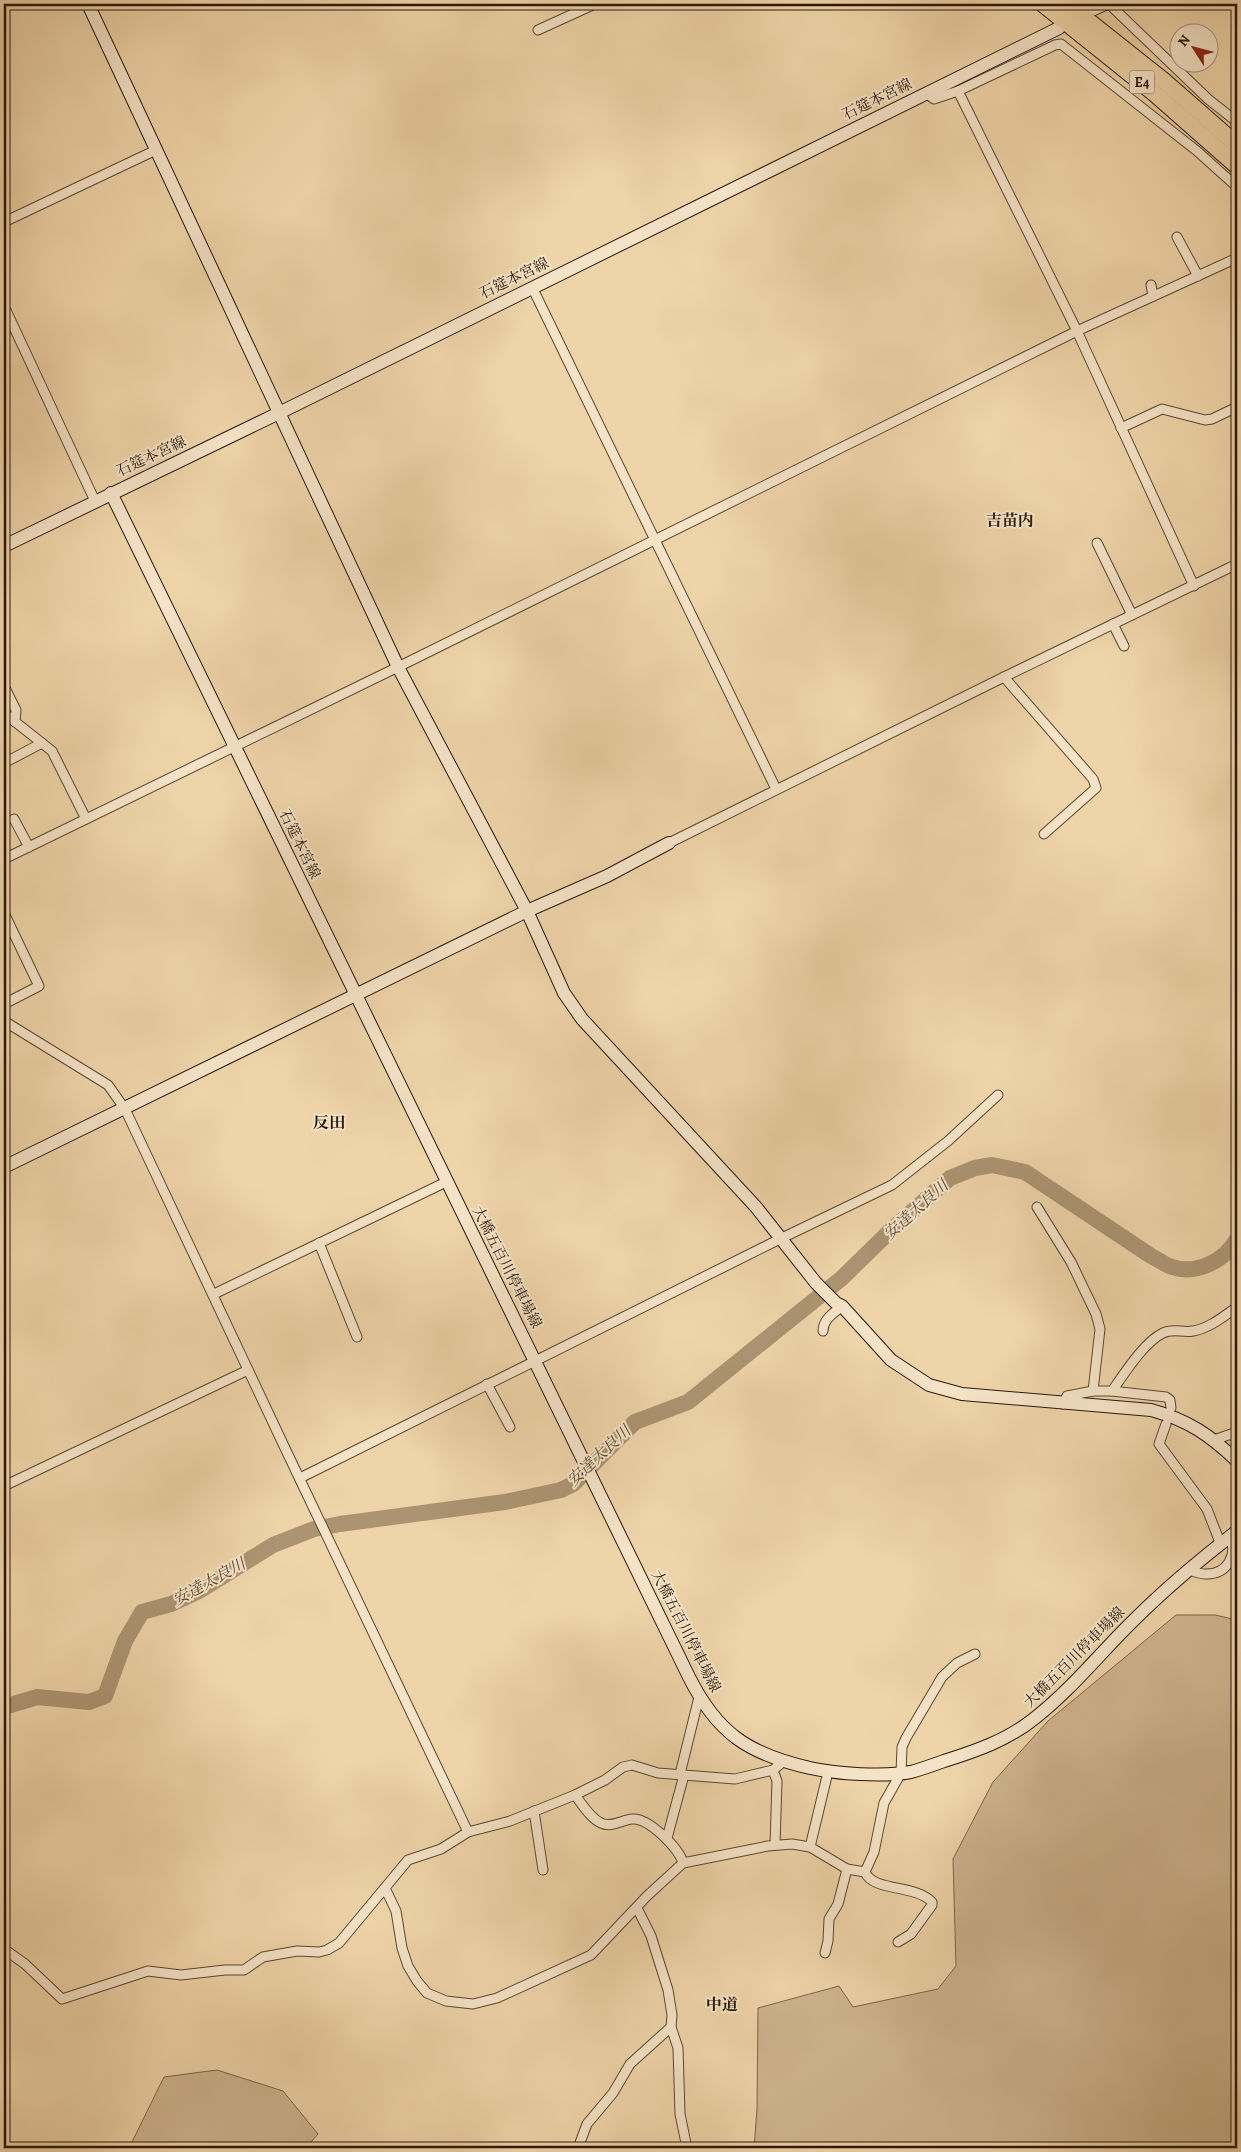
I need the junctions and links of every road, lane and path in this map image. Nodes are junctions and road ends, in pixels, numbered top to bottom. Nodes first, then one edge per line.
1 (88, 4) edge
2 (595, 4) edge
3 (1043, 4) edge
4 (1067, 4) edge
5 (1109, 4) edge
6 (1059, 28) dead end
7 (538, 30) dead end
8 (958, 91) junction
9 (926, 93) junction
10 (1237, 122) edge
11 (1237, 145) edge
12 (156, 150) junction
13 (1237, 166) edge
14 (1237, 187) edge
15 (4, 222) edge
16 (1177, 237) dead end
17 (1237, 258) edge
18 (1198, 276) junction
19 (1151, 285) dead end
20 (532, 287) junction
21 (1153, 296) junction
22 (4, 306) edge
23 (1077, 331) junction
24 (1237, 407) edge
25 (279, 414) junction
26 (1121, 428) junction
27 (111, 493) junction
28 (96, 501) junction
29 (654, 538) junction
30 (1096, 543) dead end
31 (4, 546) edge
32 (1237, 564) edge
33 (1194, 586) junction
34 (1132, 615) junction
35 (1113, 624) junction
36 (1124, 646) dead end
37 (398, 667) junction
38 (1004, 676) junction
39 (4, 686) edge
40 (4, 713) edge
41 (15, 722) junction
42 (42, 744) junction
43 (234, 746) junction
44 (4, 763) edge
45 (776, 789) junction
46 (14, 819) dead end
47 (86, 819) junction
48 (1044, 834) dead end
49 (669, 843) joint
50 (29, 847) junction
51 (4, 860) edge
52 (527, 912) junction
53 (4, 913) edge
54 (357, 996) junction
55 (4, 1004) edge
56 (4, 1021) edge
57 (998, 1095) dead end
58 (125, 1109) junction
59 (4, 1167) edge
60 (446, 1182) junction
61 (1037, 1207) dead end
62 (782, 1238) junction
63 (319, 1243) junction
64 (214, 1294) junction
65 (839, 1305) junction
66 (1237, 1307) edge
67 (823, 1331) dead end
68 (357, 1337) dead end
69 (535, 1360) junction
70 (248, 1370) junction
71 (487, 1384) junction
72 (1093, 1391) junction
73 (1112, 1391) junction
74 (1063, 1404) junction
75 (1171, 1408) dead end
76 (1166, 1424) dead end
77 (510, 1427) dead end
78 (1237, 1439) edge
79 (1214, 1440) junction
80 (1237, 1461) edge
81 (300, 1478) junction
82 (4, 1486) edge
83 (1229, 1537) edge
84 (1190, 1570) junction
85 (975, 1654) dead end
86 (700, 1697) junction
87 (784, 1761) junction
88 (774, 1770) junction
89 (828, 1772) junction
90 (901, 1773) junction
91 (682, 1775) junction
92 (575, 1794) junction
93 (534, 1811) junction
94 (468, 1832) junction
95 (667, 1838) junction
96 (775, 1845) junction
97 (810, 1847) junction
98 (683, 1863) junction
99 (848, 1869) junction
100 (543, 1870) dead end
101 (865, 1872) junction
102 (385, 1888) junction
103 (637, 1908) junction
104 (898, 1942) dead end
105 (4, 1949) edge
106 (824, 1953) dead end
107 (671, 2027) junction
108 (578, 2148) edge
109 (687, 2148) edge

1 - 12 main road
2 - 7 street
3 - 13 highway, E4
4 - 11 highway, E4
5 - 10 street
6 - 9 main road, 石筵本宮線
8 - 9 street
8 - 14 street
8 - 23 street
9 - 20 main road, 石筵本宮線
12 - 15 street
12 - 25 main road
16 - 18 street
17 - 18 street
18 - 21 street
19 - 21 street
20 - 25 main road, 石筵本宮線
20 - 29 street
21 - 23 street
22 - 28 street
23 - 26 street
23 - 29 street
24 - 26 street
25 - 27 main road, 石筵本宮線
25 - 37 main road
26 - 33 street
27 - 28 main road
27 - 43 main road, 石筵本宮線
28 - 31 main road
29 - 37 street
29 - 45 street
30 - 34 street
32 - 33 street
33 - 34 street
34 - 35 street
35 - 36 street
35 - 38 street
37 - 43 street
37 - 52 main road
38 - 45 street
38 - 48 street
39 - 41 street
40 - 41 street
41 - 42 street
42 - 44 street
42 - 47 street
43 - 47 street
43 - 54 main road, 石筵本宮線
45 - 49 street
46 - 50 street
47 - 50 street
49 - 52 main road
50 - 51 street
52 - 54 main road
52 - 62 main road
53 - 55 street
54 - 58 main road
54 - 60 main road, 大橋五百川停車場線
56 - 58 street
57 - 62 street
58 - 59 main road
58 - 64 street
60 - 63 street
60 - 69 main road, 大橋五百川停車場線
61 - 72 street
62 - 65 main road
62 - 69 street
63 - 64 street
63 - 68 street
64 - 70 street
65 - 67 street
65 - 74 main road
66 - 73 street
69 - 71 street
69 - 86 main road, 大橋五百川停車場線
70 - 81 street
70 - 82 street
71 - 77 street
71 - 81 street
72 - 73 street
72 - 74 street
73 - 75 street
74 - 79 main road
76 - 83 street
78 - 79 street
79 - 80 main road
81 - 94 street
83 - 84 main road, 大橋五百川停車場線
83 - 84 street
84 - 90 main road, 大橋五百川停車場線
85 - 90 street
86 - 87 main road, 大橋五百川停車場線
86 - 91 street
87 - 88 street
87 - 89 main road, 大橋五百川停車場線
88 - 91 street
88 - 96 street
89 - 90 main road, 大橋五百川停車場線
89 - 97 street
90 - 101 street
91 - 92 street
91 - 95 street
92 - 93 street
92 - 95 street
93 - 94 street
93 - 100 street
94 - 102 street
95 - 98 street
96 - 97 street
96 - 98 street
97 - 99 street
98 - 103 street
99 - 101 street
99 - 106 street
101 - 104 street
102 - 103 street
102 - 105 street
103 - 107 street
107 - 108 street
107 - 109 street

